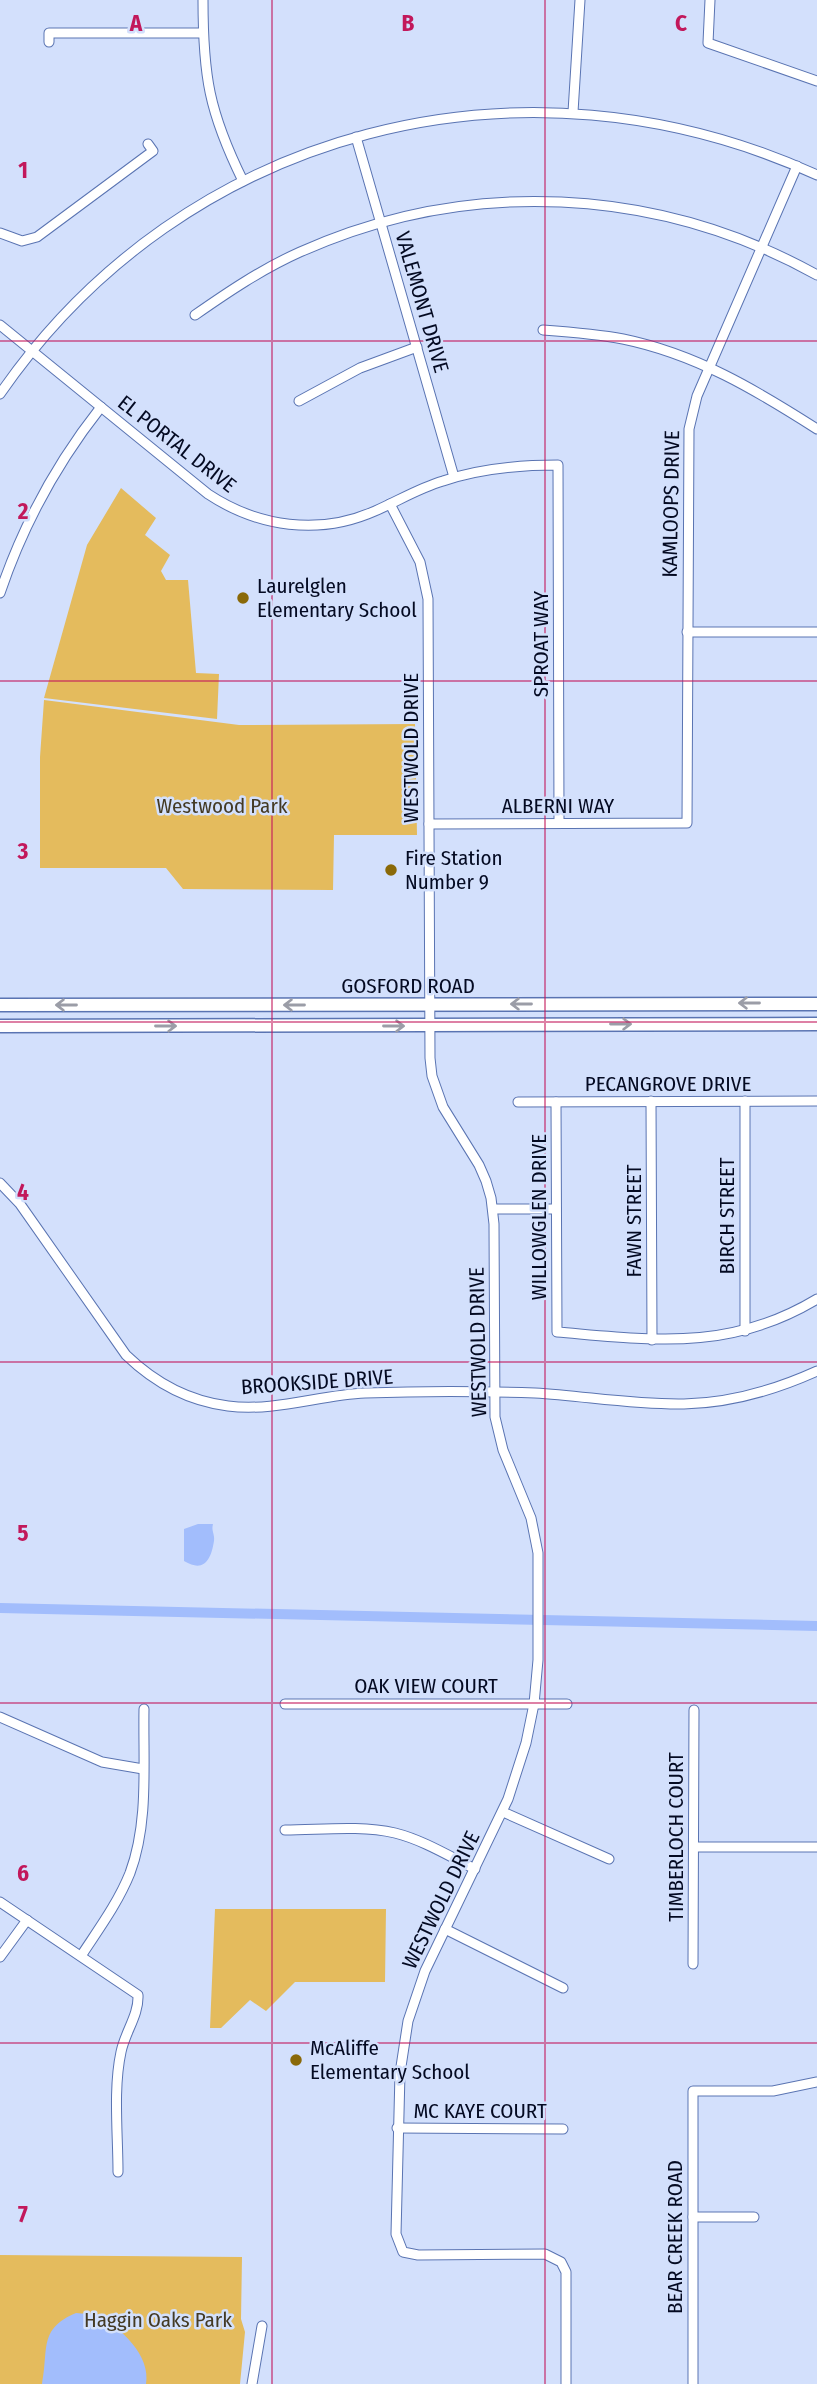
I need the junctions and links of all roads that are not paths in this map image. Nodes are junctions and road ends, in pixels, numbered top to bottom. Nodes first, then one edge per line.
1 (203, 0) edge
2 (580, 0) edge
3 (710, 0) edge
4 (203, 33) junction
5 (50, 42) dead end
6 (817, 81) edge
7 (573, 113) junction
8 (356, 137) junction
9 (148, 144) dead end
10 (797, 166) junction
11 (817, 175) edge
12 (243, 181) junction
13 (381, 222) junction
14 (0, 233) edge
15 (762, 247) junction
16 (817, 275) edge
17 (195, 315) dead end
18 (0, 325) edge
19 (544, 330) dead end
20 (417, 347) junction
21 (32, 351) junction
22 (710, 367) junction
23 (0, 394) edge
24 (299, 401) dead end
25 (100, 407) junction
26 (817, 429) edge
27 (558, 465) joint
28 (454, 477) junction
29 (390, 504) junction
30 (0, 593) edge
31 (687, 632) junction
32 (817, 632) edge
33 (687, 823) joint
34 (429, 824) junction
35 (559, 824) junction
36 (817, 1004) edge
37 (0, 1005) edge
38 (428, 1005) junction
39 (817, 1024) edge
40 (0, 1026) edge
41 (429, 1026) junction
42 (651, 1101) junction
43 (745, 1101) junction
44 (817, 1101) edge
45 (518, 1102) dead end
46 (556, 1102) junction
47 (0, 1184) edge
48 (493, 1209) junction
49 (556, 1209) junction
50 (817, 1299) edge
51 (745, 1331) junction
52 (652, 1340) junction
53 (817, 1371) edge
54 (494, 1392) junction
55 (285, 1704) dead end
56 (534, 1704) junction
57 (567, 1704) dead end
58 (144, 1709) dead end
59 (694, 1710) dead end
60 (0, 1717) edge
61 (144, 1769) junction
62 (503, 1812) junction
63 (285, 1830) dead end
64 (694, 1847) junction
65 (817, 1847) edge
66 (609, 1858) dead end
67 (475, 1869) junction
68 (0, 1902) edge
69 (27, 1920) junction
70 (445, 1929) junction
71 (81, 1956) junction
72 (0, 1957) edge
73 (694, 1964) dead end
74 (563, 1988) dead end
75 (817, 2082) edge
76 (397, 2128) junction
77 (563, 2129) dead end
78 (118, 2172) dead end
79 (693, 2217) junction
80 (754, 2217) dead end
81 (262, 2326) dead end
82 (252, 2384) edge
83 (566, 2384) edge
84 (692, 2384) edge

1 - 4 street
2 - 7 street
3 - 6 street
4 - 5 street
4 - 12 street
7 - 8 street
7 - 10 street
8 - 12 street
8 - 13 street, VALEMONT DRIVE
9 - 14 street
10 - 11 street
10 - 15 street, KAMLOOPS DRIVE
12 - 21 street
13 - 15 street
13 - 17 street
13 - 20 street, VALEMONT DRIVE
15 - 16 street
15 - 22 street, KAMLOOPS DRIVE
18 - 21 street, EL PORTAL DRIVE
19 - 22 street
20 - 24 street
20 - 28 street, VALEMONT DRIVE
21 - 23 street
21 - 25 street, EL PORTAL DRIVE
22 - 26 street
22 - 31 street, KAMLOOPS DRIVE
25 - 29 street, EL PORTAL DRIVE
25 - 30 street
27 - 28 street, EL PORTAL DRIVE
27 - 35 street, SPROAT WAY
28 - 29 street, EL PORTAL DRIVE
29 - 34 street, WESTWOLD DRIVE
31 - 32 street
31 - 33 street, KAMLOOPS DRIVE
33 - 35 street, ALBERNI WAY
34 - 35 street, ALBERNI WAY
34 - 38 street, WESTWOLD DRIVE
36 -> 38 main road, GOSFORD ROAD
38 -> 37 main road, GOSFORD ROAD
38 - 41 street, WESTWOLD DRIVE
41 -> 39 main road, GOSFORD ROAD
40 -> 41 main road, GOSFORD ROAD
41 - 48 street, WESTWOLD DRIVE
42 - 43 street, PECANGROVE DRIVE
42 - 46 street, PECANGROVE DRIVE
42 - 52 street, FAWN STREET
43 - 44 street, PECANGROVE DRIVE
43 - 51 street, BIRCH STREET
45 - 46 street, PECANGROVE DRIVE
46 - 49 street, WILLOWGLEN DRIVE
47 - 54 street, BROOKSIDE DRIVE
48 - 49 street
48 - 54 street, WESTWOLD DRIVE
49 - 52 street, WILLOWGLEN DRIVE
50 - 51 street
51 - 52 street
53 - 54 street, BROOKSIDE DRIVE
54 - 56 street, WESTWOLD DRIVE
55 - 56 street, OAK VIEW COURT
56 - 57 street, OAK VIEW COURT
56 - 62 street, WESTWOLD DRIVE
58 - 61 street
59 - 64 street, TIMBERLOCH COURT
60 - 61 street
61 - 71 street
62 - 66 street
62 - 67 street, WESTWOLD DRIVE
63 - 67 street
64 - 65 street
64 - 73 street, TIMBERLOCH COURT
67 - 70 street, WESTWOLD DRIVE
68 - 69 street
69 - 71 street
69 - 72 street
70 - 74 street
70 - 76 street, WESTWOLD DRIVE
71 - 78 street
75 - 79 street, BEAR CREEK ROAD
76 - 77 street, MC KAYE COURT
76 - 83 street, WESTWOLD DRIVE
79 - 80 street
79 - 84 street, BEAR CREEK ROAD
81 - 82 street

